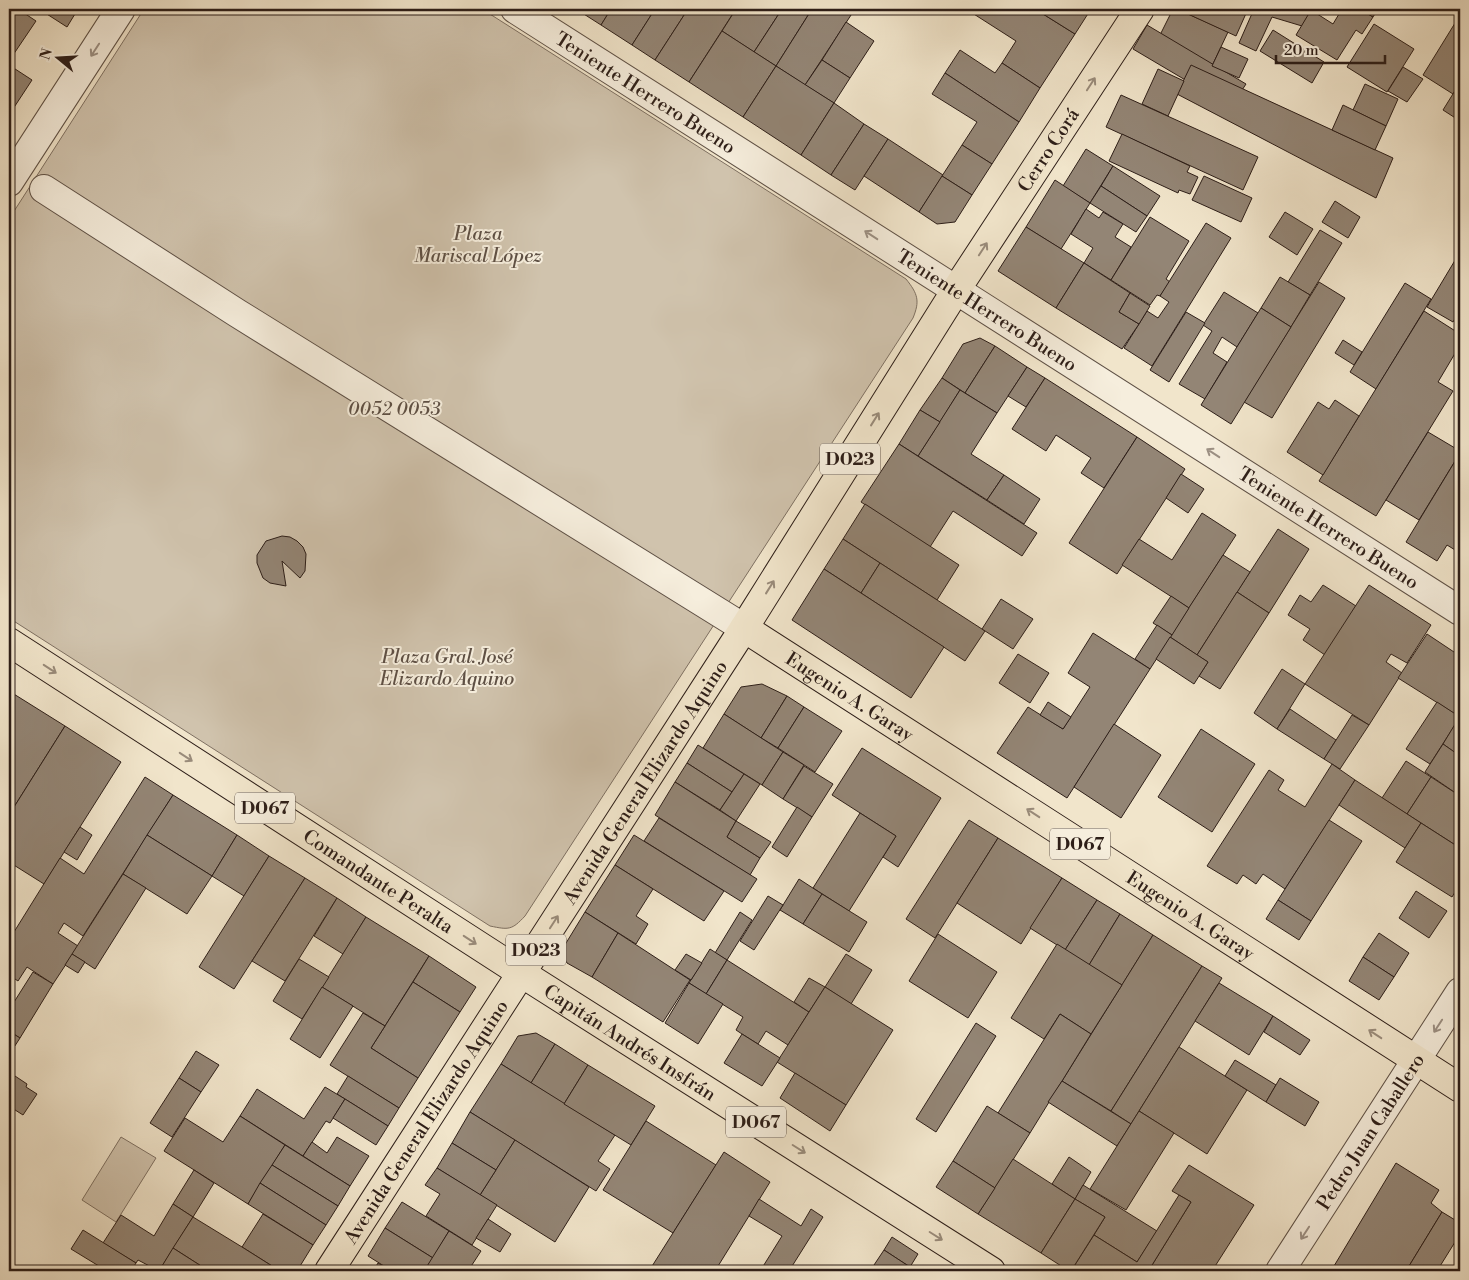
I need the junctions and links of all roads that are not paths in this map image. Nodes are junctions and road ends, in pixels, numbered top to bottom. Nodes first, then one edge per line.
1 (121, 9) edge
2 (515, 9) edge
3 (1140, 9) edge
4 (12, 169) edge
5 (44, 189) dead end
6 (956, 290) junction
7 (1460, 611) edge
8 (744, 628) junction
9 (9, 642) edge
10 (522, 973) junction
11 (1460, 992) edge
12 (1416, 1060) junction
13 (1460, 1088) edge
14 (328, 1271) edge
15 (991, 1271) edge
16 (1280, 1271) edge

1 -> 4 street
6 -> 2 street, Teniente Herrero Bueno
6 -> 3 main road, Cerro Corá / D023
5 - 8 street
7 -> 6 street, Teniente Herrero Bueno
8 -> 6 main road, Avenida General Elizardo Aquino / D023
10 -> 8 main road, Avenida General Elizardo Aquino / D023
12 -> 8 main road, Eugenio A. Garay / D067
9 -> 10 main road, Comandante Peralta / D067
10 - 14 main road, Avenida General Elizardo Aquino / D023
10 -> 15 main road, Capitán Andrés Insfrán / D067
11 -> 12 street, Pedro Juan Caballero
12 - 13 main road, Eugenio A. Garay / D067
12 -> 16 street, Pedro Juan Caballero

